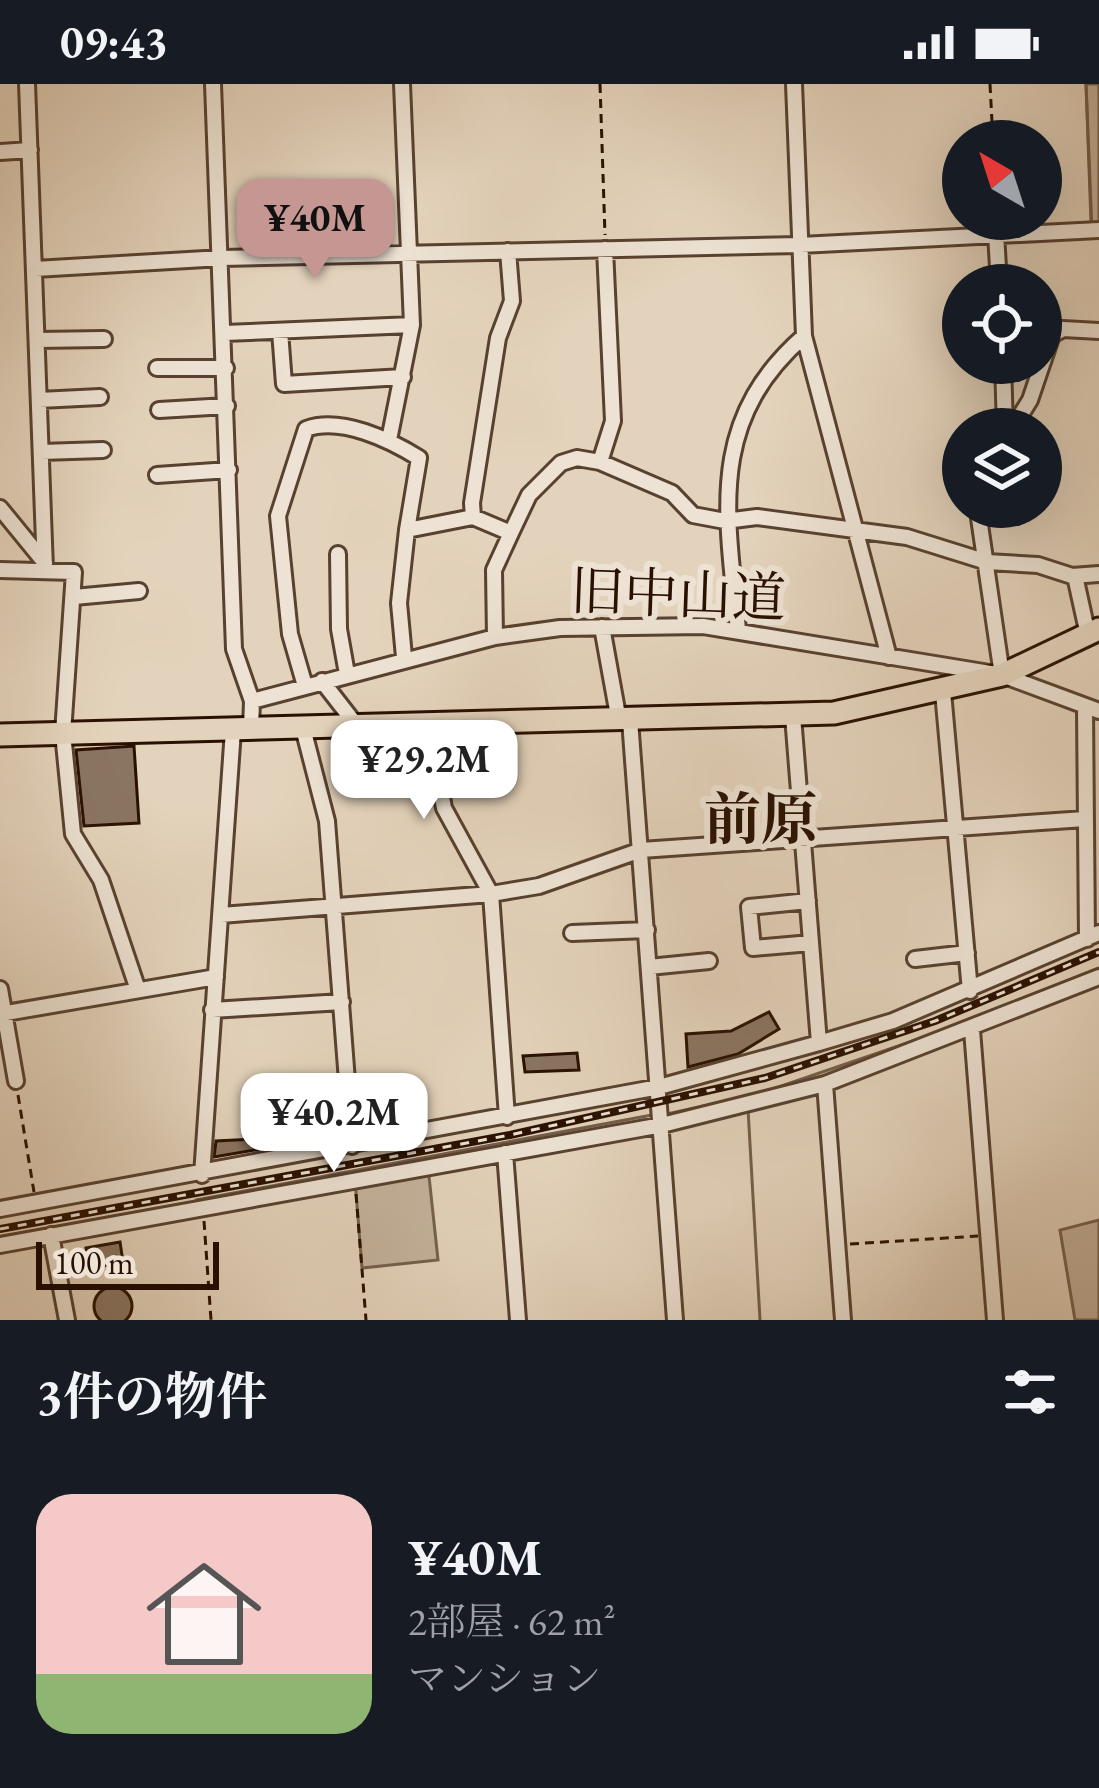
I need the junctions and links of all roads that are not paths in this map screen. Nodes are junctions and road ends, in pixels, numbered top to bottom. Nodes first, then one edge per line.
1 (28, 84) edge
2 (213, 84) edge
3 (402, 84) edge
4 (794, 84) edge
5 (30, 150) junction
6 (0, 152) edge
7 (1099, 230) edge
8 (1062, 231) edge
9 (942, 236) edge
10 (800, 245) junction
11 (605, 249) junction
12 (508, 251) junction
13 (408, 254) junction
14 (222, 258) junction
15 (34, 269) junction
16 (412, 325) junction
17 (280, 331) junction
18 (1099, 331) edge
19 (225, 333) junction
20 (804, 336) junction
21 (104, 339) dead end
22 (37, 340) junction
23 (157, 368) dead end
24 (226, 368) junction
25 (403, 377) junction
26 (100, 398) dead end
27 (39, 400) junction
28 (227, 406) junction
29 (1024, 408) edge
30 (159, 410) dead end
31 (389, 440) junction
32 (104, 450) dead end
33 (41, 452) junction
34 (600, 462) junction
35 (230, 470) junction
36 (157, 475) dead end
37 (0, 508) edge
38 (472, 517) junction
39 (725, 521) junction
40 (981, 528) edge
41 (406, 530) junction
42 (857, 531) junction
43 (511, 532) junction
44 (338, 554) dead end
45 (987, 562) junction
46 (45, 566) junction
47 (0, 570) edge
48 (1099, 574) edge
49 (1075, 576) junction
50 (139, 591) dead end
51 (74, 597) junction
52 (602, 627) junction
53 (738, 630) junction
54 (1094, 632) edge
55 (496, 637) junction
56 (404, 657) junction
57 (889, 657) junction
58 (347, 674) junction
59 (1002, 675) junction
60 (322, 682) junction
61 (305, 686) junction
62 (943, 692) junction
63 (252, 701) junction
64 (1092, 710) edge
65 (793, 716) junction
66 (624, 720) junction
67 (429, 724) junction
68 (357, 727) junction
69 (302, 728) junction
70 (242, 729) junction
71 (63, 733) junction
72 (0, 734) edge
73 (1085, 819) junction
74 (957, 829) junction
75 (803, 840) junction
76 (641, 850) junction
77 (490, 894) junction
78 (808, 901) junction
79 (334, 904) junction
80 (220, 915) junction
81 (647, 930) junction
82 (572, 933) dead end
83 (1093, 936) edge
84 (811, 943) junction
85 (967, 953) junction
86 (915, 959) dead end
87 (709, 961) dead end
88 (649, 967) junction
89 (216, 977) junction
90 (1098, 983) edge
91 (0, 988) edge
92 (138, 990) junction
93 (970, 991) junction
94 (342, 1002) junction
95 (212, 1010) junction
96 (2, 1014) edge
97 (972, 1030) junction
98 (819, 1043) junction
99 (16, 1082) road end
100 (825, 1084) junction
101 (658, 1087) junction
102 (507, 1117) junction
103 (662, 1125) junction
104 (352, 1146) junction
105 (505, 1153) junction
106 (202, 1175) junction
107 (0, 1209) edge
108 (51, 1235) junction
109 (0, 1245) edge
110 (67, 1320) edge
111 (518, 1320) edge
112 (675, 1320) edge
113 (843, 1320) edge
114 (995, 1320) edge

1 - 5 street
2 - 14 street
3 - 13 street
4 - 10 street
5 - 6 street
5 - 15 street
7 - 8 street
9 - 10 street
10 - 11 street
10 - 20 street
11 - 12 street
11 - 34 street
12 - 13 street
12 - 38 street
13 - 14 street
13 - 16 street
14 - 15 street
14 - 19 street
15 - 22 street
16 - 17 street
16 - 25 street
17 - 19 street
17 - 25 street
18 - 29 street
19 - 24 street
20 - 39 street
20 - 42 street
21 - 22 street
22 - 27 street
23 - 24 street
24 - 28 street
25 - 31 street
26 - 27 street
27 - 33 street
28 - 30 street
28 - 35 street
31 - 41 street
31 - 61 street
32 - 33 street
33 - 46 street
34 - 39 street
34 - 43 street
35 - 36 street
35 - 63 street
37 - 46 street
38 - 41 street
38 - 43 street
39 - 42 street
39 - 53 street
40 - 45 street
41 - 56 street
42 - 45 street
42 - 57 street
43 - 55 street
44 - 58 street
45 - 49 street
45 - 59 street
46 - 47 street
46 - 51 street
48 - 49 street
49 - 54 street
50 - 51 street
51 - 71 street
52 - 53 street, 旧中山道
52 - 55 street, 旧中山道
52 - 66 street
53 - 57 street, 旧中山道
54 - 59 highway
55 - 56 street, 旧中山道
56 - 58 street, 旧中山道
57 - 59 street, 旧中山道
58 - 60 street, 旧中山道
59 - 62 highway
59 - 64 street, 旧中山道
60 - 61 street, 旧中山道
60 - 68 street
61 - 63 street, 旧中山道
62 - 65 highway
62 - 74 street
63 - 70 street
64 - 73 street
65 - 66 highway
65 - 75 street
66 - 67 highway
66 - 76 street
67 - 68 highway
67 - 77 street
68 - 69 highway
69 - 70 highway
69 - 79 street
70 - 71 highway
70 - 80 street
71 - 72 highway
71 - 92 street
73 - 74 street
73 - 83 street
74 - 75 street
74 - 85 street
75 - 76 street
75 - 78 street
76 - 77 street
76 - 81 street
77 - 79 street
77 - 102 street
78 - 84 street
78 - 84 street
79 - 80 street
79 - 94 street
80 - 89 street
81 - 82 street
81 - 88 street
83 - 93 street
84 - 98 street
85 - 86 street
85 - 93 street
87 - 88 street
88 - 101 street
89 - 92 street
89 - 95 street
90 - 97 street
91 - 96 street
92 - 96 street
93 - 98 street
94 - 95 street
94 - 104 street
95 - 106 street
96 - 99 street
97 - 100 street
97 - 114 street
98 - 101 street
100 - 103 street
100 - 113 street
101 - 102 street
101 - 103 street
102 - 104 street
103 - 105 street
103 - 112 street
104 - 106 street
105 - 108 street
105 - 111 street
106 - 107 street
108 - 109 street
108 - 110 street

